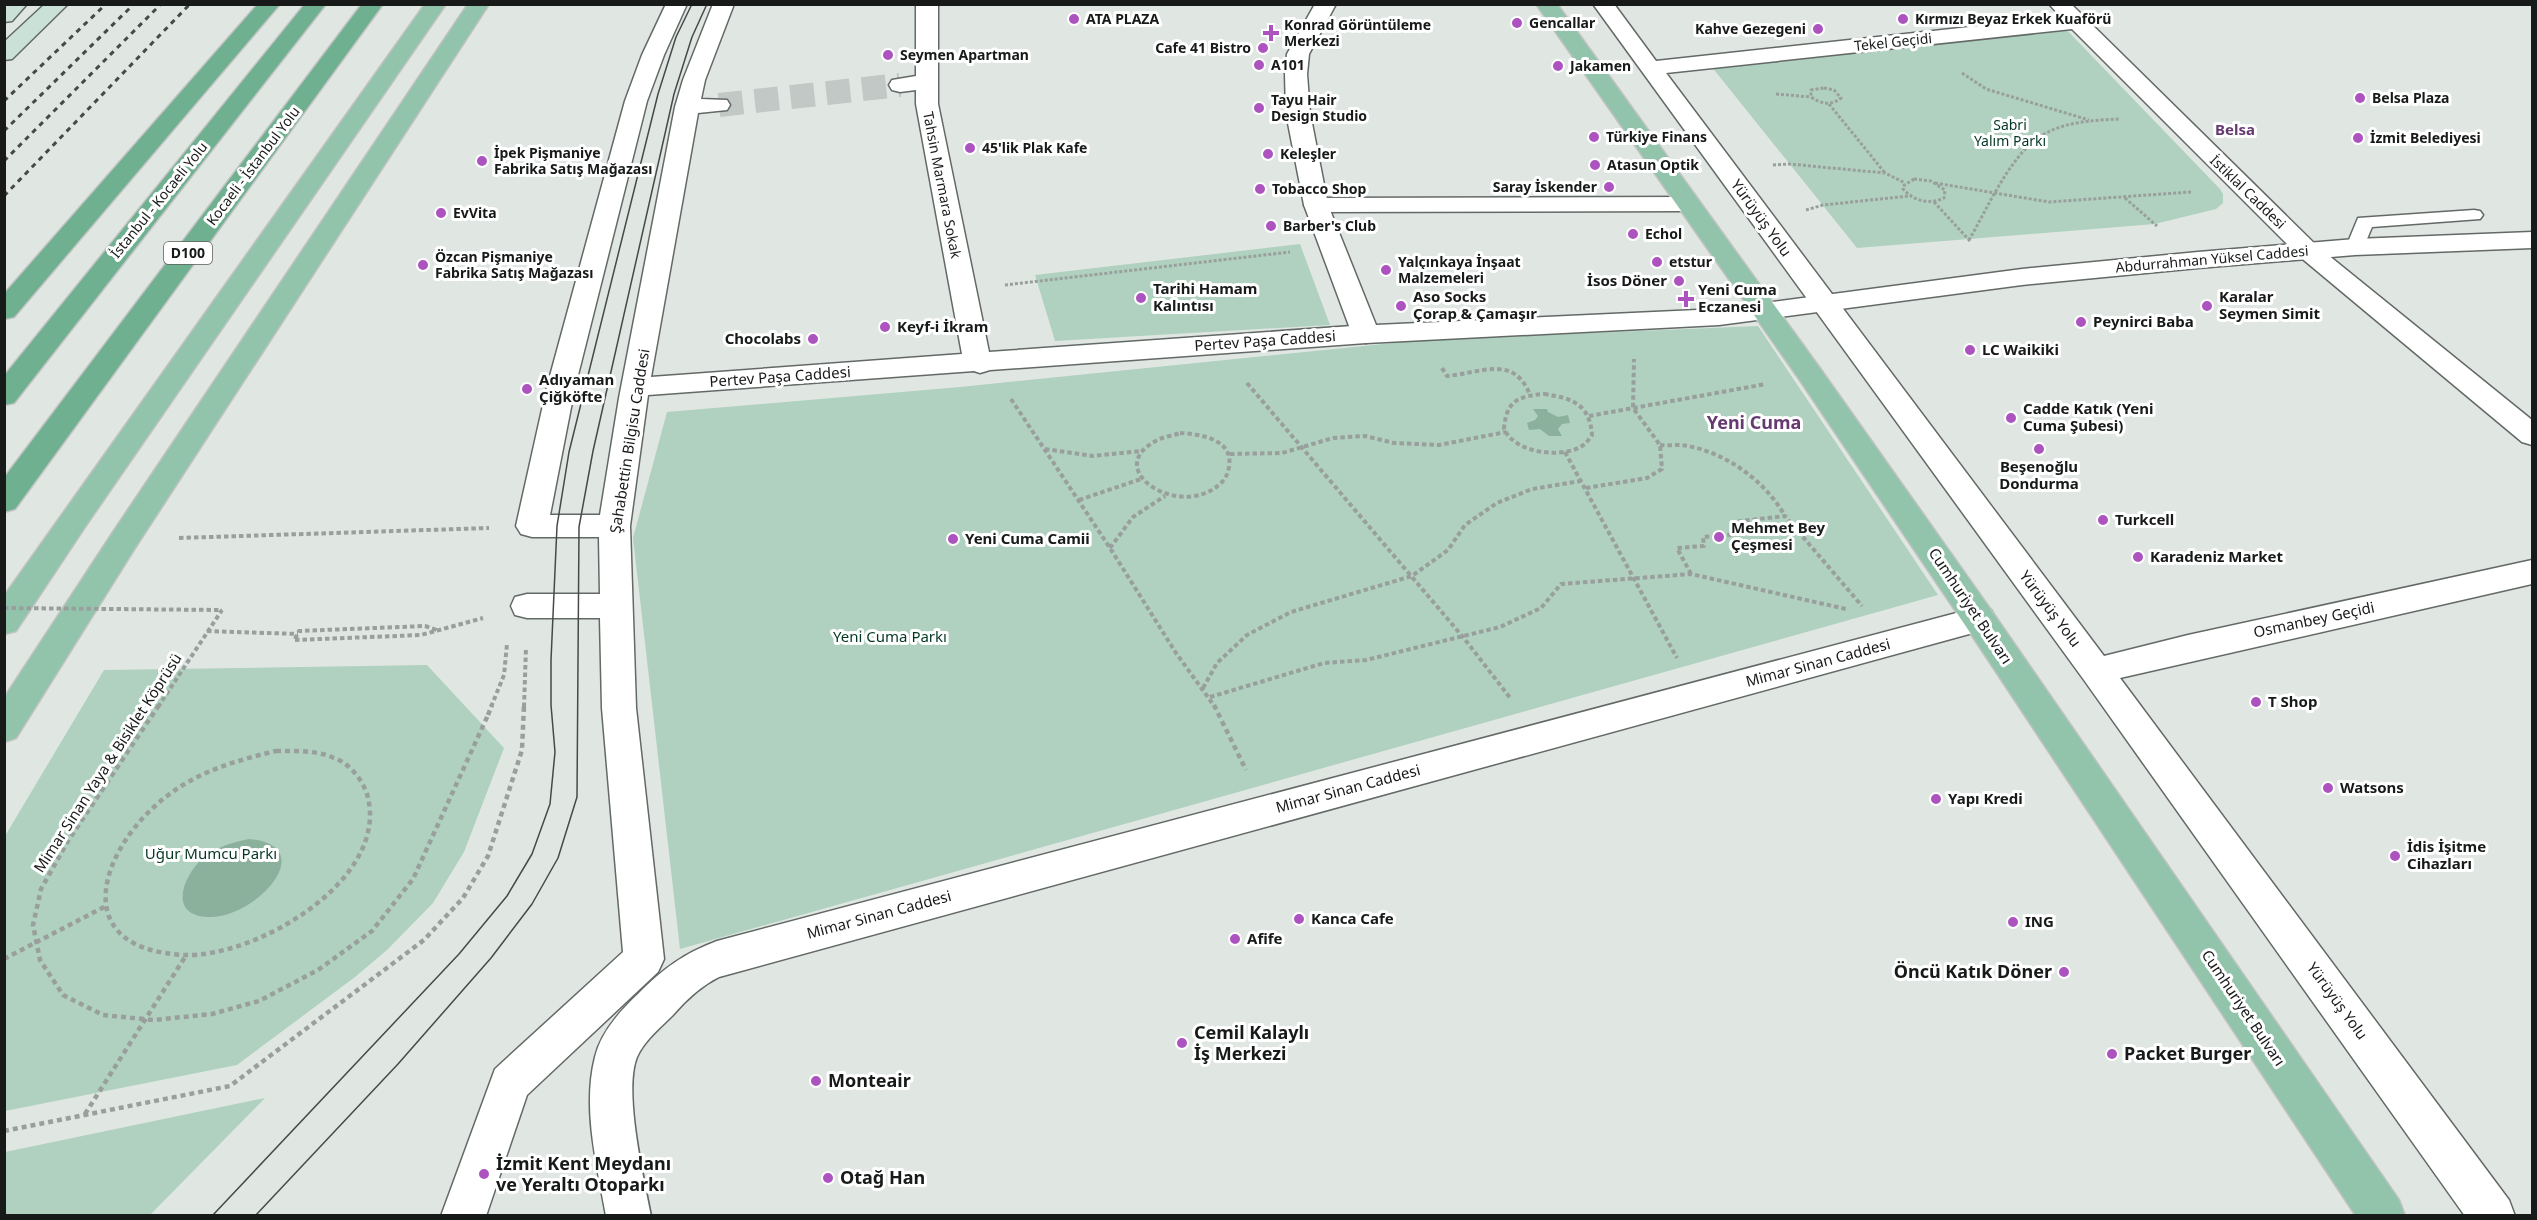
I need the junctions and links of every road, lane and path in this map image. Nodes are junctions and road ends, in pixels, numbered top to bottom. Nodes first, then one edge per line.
1 (17, 4) edge
2 (58, 4) edge
3 (270, 4) edge
4 (316, 4) edge
5 (372, 4) edge
6 (436, 4) edge
7 (479, 4) edge
8 (677, 4) edge
9 (724, 4) edge
10 (927, 4) edge
11 (1326, 4) edge
12 (1546, 4) edge
13 (1603, 4) edge
14 (2059, 4) edge
15 (4, 16) edge
16 (2078, 22) junction
17 (4, 54) edge
18 (1649, 68) junction
19 (1962, 73) dead end
20 (927, 82) junction
21 (900, 85) tunnel mouth
22 (1829, 104) junction
23 (719, 105) tunnel mouth
24 (687, 107) junction
25 (2130, 119) dead end
26 (2090, 120) junction
27 (1789, 164) dead end
28 (1884, 173) junction
29 (1905, 183) junction
30 (1935, 183) junction
31 (2196, 191) dead end
32 (1997, 194) junction
33 (1909, 196) junction
34 (2125, 198) junction
35 (1934, 202) junction
36 (1686, 204) junction
37 (1316, 205) junction
38 (1823, 205) dead end
39 (2474, 215) dead end
40 (2161, 230) dead end
41 (1969, 240) junction
42 (2532, 240) edge
43 (1332, 247) junction
44 (1975, 247) dead end
45 (2355, 247) junction
46 (2308, 251) junction
47 (962, 290) junction
48 (1892, 293) joint
49 (1821, 303) junction
50 (4, 311) edge
51 (1764, 312) junction
52 (1366, 334) junction
53 (1219, 344) junction
54 (1634, 353) dead end
55 (980, 364) junction
56 (1771, 383) dead end
57 (637, 387) junction
58 (4, 396) edge
59 (1634, 408) junction
60 (1589, 416) junction
61 (1506, 432) junction
62 (2532, 435) edge
63 (1660, 445) junction
64 (1303, 447) junction
65 (1045, 449) junction
66 (1142, 451) junction
67 (1565, 452) junction
68 (1230, 454) junction
69 (1141, 479) junction
70 (1581, 481) junction
71 (1586, 488) junction
72 (1166, 496) junction
73 (1079, 500) junction
74 (4, 501) edge
75 (1785, 516) junction
76 (532, 526) junction
77 (614, 526) junction
78 (124, 540) junction
79 (1110, 548) junction
80 (2532, 572) edge
81 (1691, 574) junction
82 (1412, 576) junction
83 (1635, 577) junction
84 (527, 606) joint
85 (617, 606) junction
86 (4, 608) edge
87 (1857, 612) dead end
88 (1868, 614) dead end
89 (1979, 619) junction
90 (4, 622) edge
91 (207, 632) junction
92 (298, 632) junction
93 (1463, 637) junction
94 (507, 643) dead end
95 (1682, 666) dead end
96 (2096, 671) junction
97 (1203, 688) junction
98 (1210, 697) junction
99 (1514, 703) dead end
100 (4, 728) edge
101 (1250, 777) dead end
102 (106, 906) junction
103 (185, 957) junction
104 (4, 959) edge
105 (84, 1115) junction
106 (4, 1131) edge
107 (463, 1215) edge
108 (629, 1215) edge
109 (2383, 1215) edge
110 (2493, 1215) edge

1 - 15 main road
2 - 17 main road
3 - 50 highway
4 - 58 highway, İstanbul - Kocaeli Yolu
5 - 74 highway, Kocaeli - İstanbul Yolu / D100
6 - 90 main road
7 - 78 main road
8 - 76 street
9 - 24 street, Şahabettin Bilgisu Caddesi
10 - 20 street, Tahsin Marmara Sokak
11 - 37 street
12 - 36 main road, Cumhuriyet Bulvarı
13 - 18 street, Yürüyüş Yolu
14 - 16 street, İstiklal Caddesi
16 - 18 street, Tekel Geçidi
16 - 46 street, İstiklal Caddesi
18 - 49 street, Yürüyüş Yolu
19 - 26 path
20 - 21 street
20 - 47 street, Tahsin Marmara Sokak
22 - 22 path
22 - 28 path
23 - 24 street
24 - 57 street, Şahabettin Bilgisu Caddesi
25 - 26 path
26 - 32 path
27 - 28 path
28 - 29 path
29 - 30 path
29 - 33 path
30 - 32 path
30 - 35 path
31 - 34 path
32 - 34 path
32 - 41 path
33 - 35 path
33 - 38 path
34 - 40 path
35 - 41 path
36 - 37 street
36 - 51 main road, Cumhuriyet Bulvarı
37 - 43 street
39 - 45 lane
41 - 44 path
42 - 45 street, Abdurrahman Yüksel Caddesi
43 - 47 path
43 - 52 street
45 - 46 street, Abdurrahman Yüksel Caddesi
46 - 48 street, Abdurrahman Yüksel Caddesi
46 - 62 street, İstiklal Caddesi
47 - 55 street, Tahsin Marmara Sokak
48 - 49 street, Pertev Paşa Caddesi
49 - 51 street, Pertev Paşa Caddesi
49 - 96 street, Yürüyüş Yolu
51 - 52 street, Pertev Paşa Caddesi
51 - 89 main road, Cumhuriyet Bulvarı
52 - 53 street, Pertev Paşa Caddesi
53 - 55 street, Pertev Paşa Caddesi
53 - 64 path
54 - 59 path
55 - 57 street, Pertev Paşa Caddesi
55 - 65 path
56 - 59 path
57 - 77 street, Şahabettin Bilgisu Caddesi
59 - 60 path
59 - 63 path
60 - 61 path
60 - 67 path
61 - 64 path
61 - 67 path
63 - 71 path
63 - 75 path
64 - 68 path
64 - 82 path
65 - 66 path
65 - 73 path
66 - 68 path
66 - 69 path
67 - 70 path
68 - 72 path
69 - 72 path
69 - 73 path
70 - 71 path
70 - 82 path
71 - 83 path
72 - 79 path
73 - 79 path
75 - 81 path
75 - 88 path
76 - 77 street
76 - 78 path
77 - 85 street, Şahabettin Bilgisu Caddesi
78 - 100 main road
79 - 97 path
80 - 96 street, Osmanbey Geçidi
81 - 83 path
81 - 87 path
82 - 93 path
82 - 97 path
83 - 93 path
83 - 95 path
84 - 85 street
84 - 105 path
85 - 107 street, Şahabettin Bilgisu Caddesi
86 - 91 path, Mimar Sinan Yaya & Bisiklet Köprüsü, bridge
89 - 108 street, Mimar Sinan Caddesi
89 - 109 main road, Cumhuriyet Bulvarı
91 - 92 path
91 - 94 path, Mimar Sinan Yaya & Bisiklet Köprüsü, bridge
92 - 92 path
93 - 98 path
93 - 99 path
96 - 110 street, Yürüyüş Yolu
97 - 98 path
98 - 101 path
102 - 103 path
102 - 103 path
102 - 104 path
103 - 105 path
105 - 106 path

